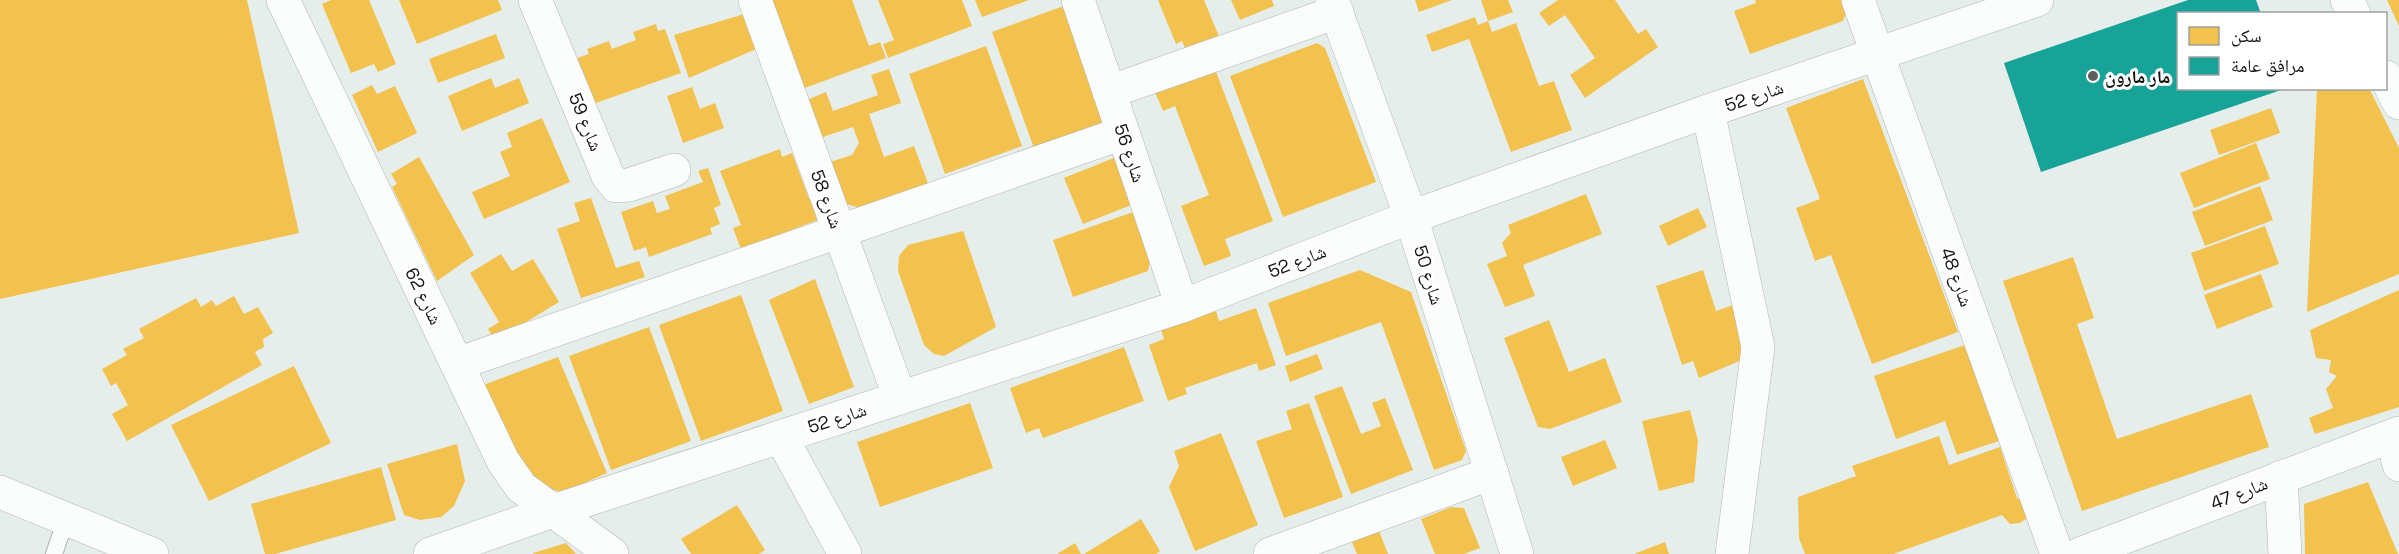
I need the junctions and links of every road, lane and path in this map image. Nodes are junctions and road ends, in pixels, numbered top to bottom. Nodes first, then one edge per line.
1 (283, 0) edge
2 (535, 0) edge
3 (755, 0) edge
4 (1078, 0) edge
5 (1858, 0) edge
6 (2037, 0) edge
7 (1334, 6) edge
8 (1876, 53) junction
9 (2387, 81) edge
10 (1109, 93) junction
11 (2399, 103) edge
12 (1708, 111) junction
13 (1123, 133) junction
14 (674, 170) dead end
15 (1411, 217) junction
16 (839, 231) junction
17 (1182, 306) junction
18 (457, 364) junction
19 (900, 398) junction
20 (781, 437) junction
21 (2397, 445) edge
22 (1492, 473) junction
23 (2281, 477) junction
24 (0, 492) edge
25 (553, 511) junction
26 (66, 519) junction
27 (54, 554) edge
28 (152, 554) edge
29 (430, 554) edge
30 (612, 554) edge
31 (845, 554) edge
32 (1270, 554) edge
33 (1517, 554) edge
34 (1732, 554) edge
35 (2057, 554) edge
36 (2080, 554) edge
37 (2285, 554) edge

1 - 18 street, شارع 62
2 - 14 street, شارع 59
3 - 16 street, شارع 58
4 - 10 street, شارع 56
5 - 8 street, شارع 48
6 - 8 street, شارع 52
7 - 10 street
7 - 15 street, شارع 50
8 - 12 street, شارع 52
8 - 35 street, شارع 48
9 - 11 street
10 - 13 street, شارع 56
12 - 15 street, شارع 52
12 - 34 street
13 - 16 street
13 - 17 street, شارع 56
15 - 17 street, شارع 52
15 - 22 street, شارع 50
16 - 18 street
16 - 19 street, شارع 58
17 - 19 street, شارع 52
18 - 25 street, شارع 62
19 - 20 street, شارع 52
20 - 25 street, شارع 52
20 - 31 street
21 - 23 street, شارع 47
22 - 32 street
22 - 33 street, شارع 50
23 - 36 street, شارع 47
23 - 37 street
24 - 26 street
25 - 29 street, شارع 52
25 - 30 street, شارع 62
26 - 27 lane
26 - 28 street

